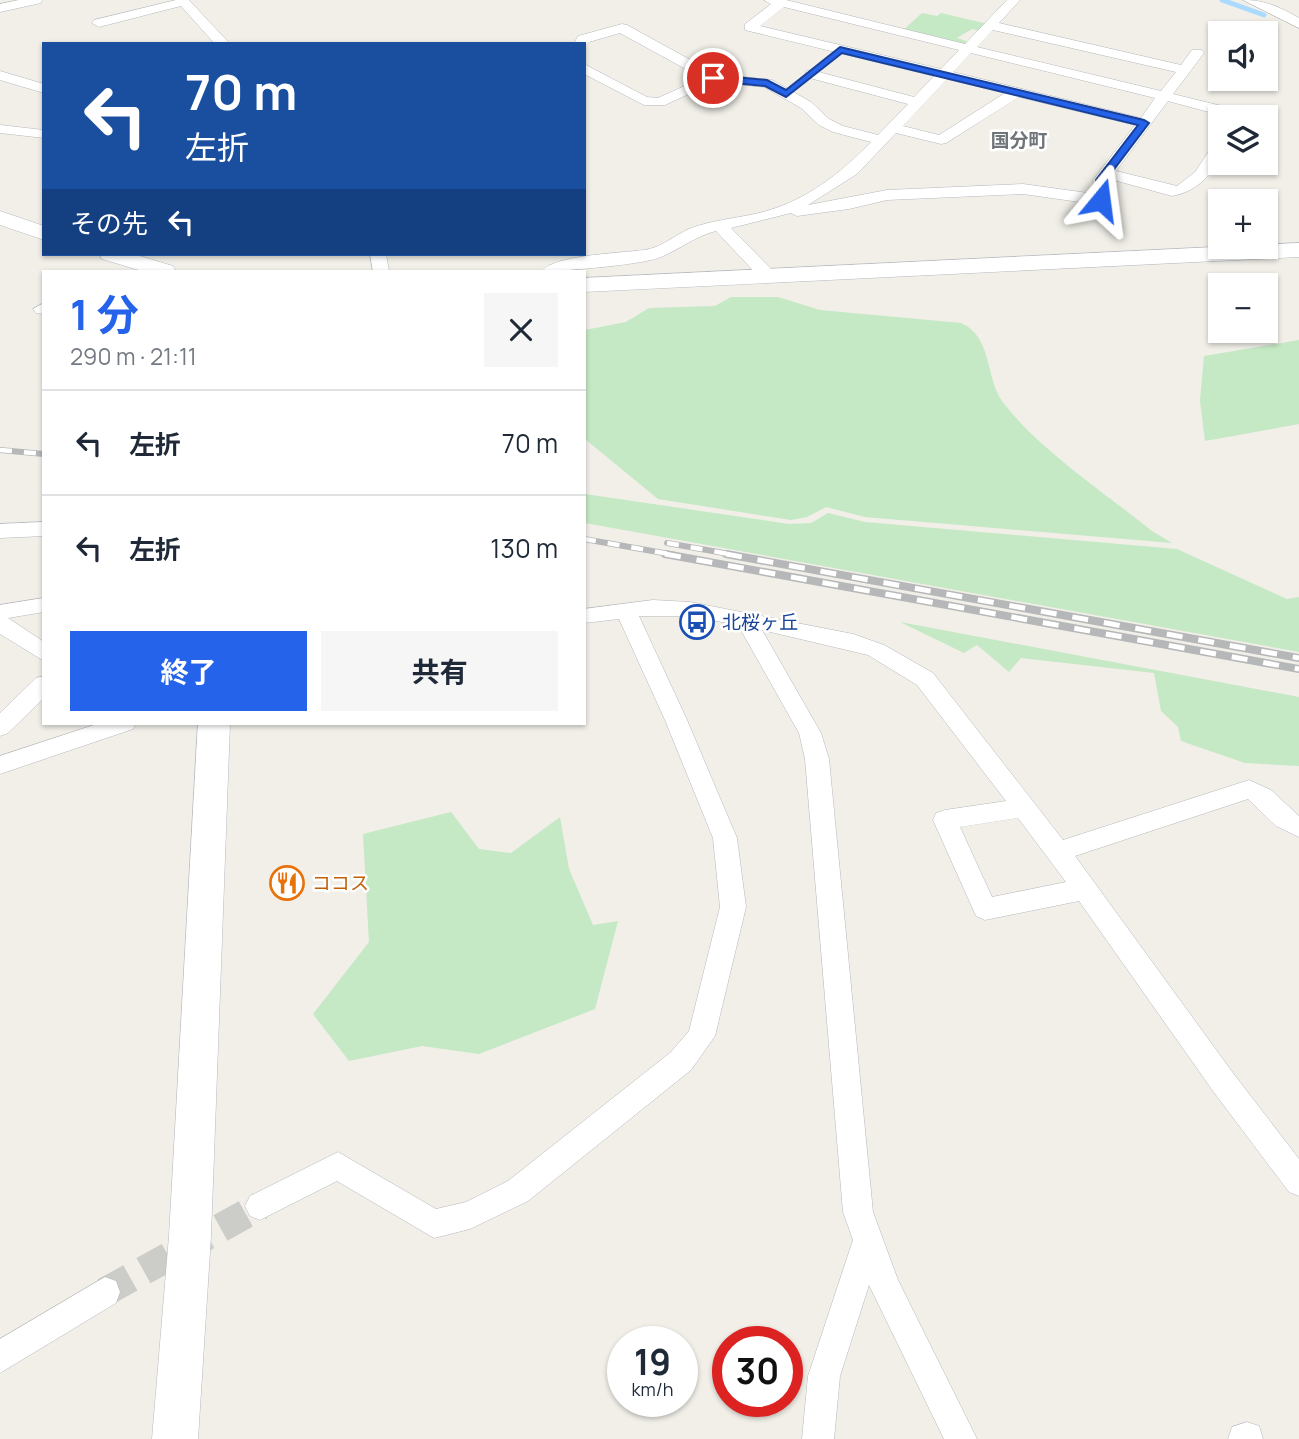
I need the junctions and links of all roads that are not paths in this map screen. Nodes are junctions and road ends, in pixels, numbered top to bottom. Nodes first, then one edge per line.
1 (36, 0) edge
2 (1014, 0) edge
3 (1249, 0) edge
4 (183, 1) edge
5 (776, 1) edge
6 (0, 8) edge
7 (99, 23) dead end
8 (1299, 24) edge
9 (869, 25) junction
10 (990, 25) junction
11 (221, 42) edge
12 (582, 42) edge
13 (967, 50) junction
14 (1197, 53) dead end
15 (826, 62) junction
16 (586, 69) edge
17 (1185, 70) junction
18 (943, 74) junction
19 (0, 75) edge
20 (713, 78) junction
21 (42, 88) edge
22 (1017, 92) junction
23 (786, 94) junction
24 (1165, 96) junction
25 (917, 102) junction
26 (1208, 107) edge
27 (1144, 123) junction
28 (892, 128) junction
29 (0, 129) edge
30 (42, 134) edge
31 (881, 140) junction
32 (1208, 162) edge
33 (1107, 173) junction
34 (780, 212) junction
35 (0, 218) edge
36 (720, 226) junction
37 (42, 232) edge
38 (1299, 250) edge
39 (116, 256) edge
40 (161, 270) edge
41 (552, 270) edge
42 (768, 276) junction
43 (586, 285) edge
44 (42, 528) edge
45 (0, 531) edge
46 (42, 605) edge
47 (625, 609) junction
48 (0, 612) edge
49 (586, 616) edge
50 (746, 619) junction
51 (0, 623) edge
52 (42, 652) edge
53 (42, 686) edge
54 (119, 725) edge
55 (214, 725) edge
56 (0, 727) edge
57 (0, 765) edge
58 (1023, 808) junction
59 (1299, 827) edge
60 (1058, 852) junction
61 (1085, 889) junction
62 (1299, 1182) edge
63 (260, 1206) tunnel mouth
64 (867, 1242) junction
65 (105, 1292) tunnel mouth
66 (0, 1357) edge
67 (176, 1439) edge
68 (818, 1439) edge
69 (961, 1439) edge

1 - 6 street
2 - 10 street
3 - 8 street
4 - 7 street
4 - 11 street
5 - 9 street
5 - 15 street
9 - 13 street
9 - 15 street
10 - 13 street
10 - 17 street
12 - 20 street
13 - 18 street
13 - 24 street
14 - 17 street
15 - 18 street
15 - 23 street
15 - 25 street
16 - 20 street
17 - 24 street
18 - 22 street
18 - 25 street
19 - 21 street
20 - 23 street
22 - 27 street
22 - 28 street
23 - 31 street
24 - 26 street
24 - 27 street
25 - 28 street
27 - 33 street
28 - 31 street
29 - 30 street
31 - 34 street
32 - 33 street
33 - 34 street
34 - 36 street
35 - 37 street
36 - 41 street
36 - 42 street
38 - 42 street
39 - 40 street
42 - 43 street
44 - 45 street
46 - 48 street
47 - 49 street
47 - 50 street
47 - 63 street
50 - 58 street
50 - 64 street
51 - 52 street
53 - 56 street
54 - 57 street
55 - 67 street
58 - 60 street
58 - 61 street
59 - 60 street
60 - 61 street
61 - 62 street
64 - 68 street
64 - 69 street
65 - 66 street

